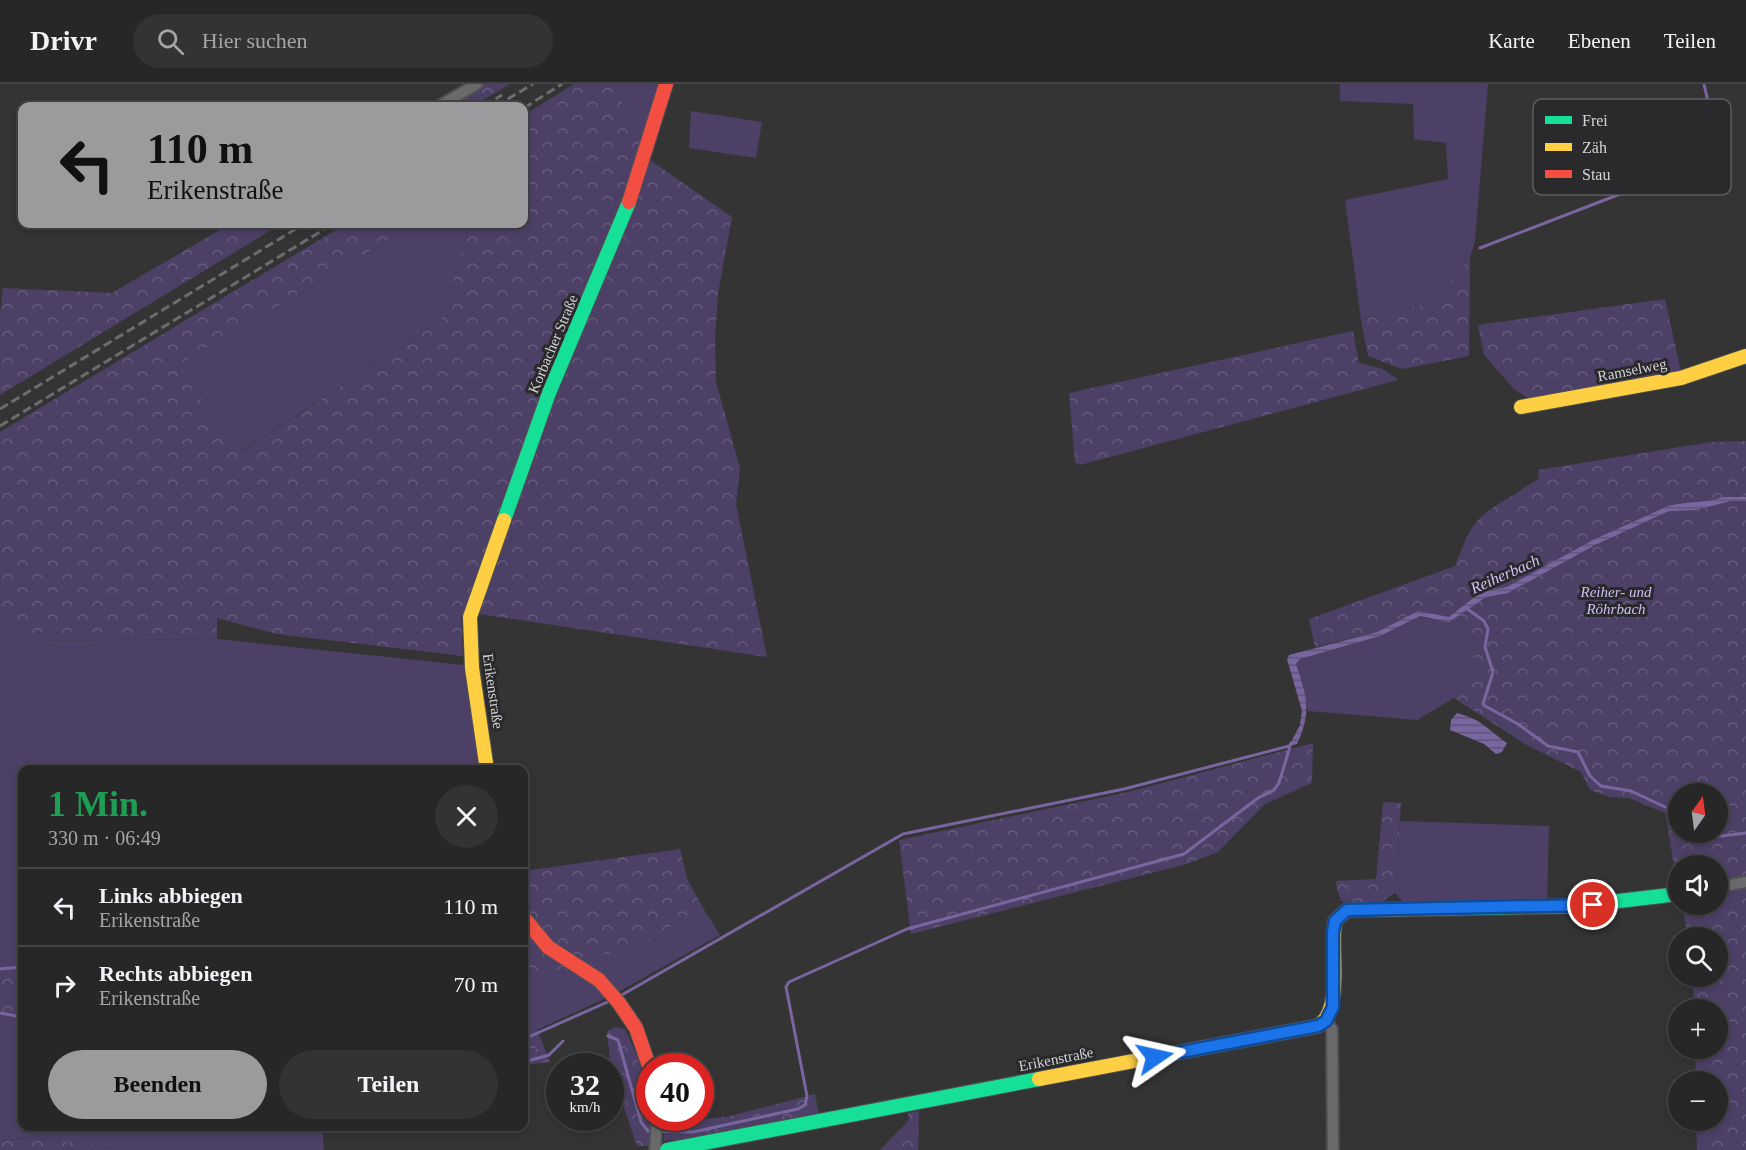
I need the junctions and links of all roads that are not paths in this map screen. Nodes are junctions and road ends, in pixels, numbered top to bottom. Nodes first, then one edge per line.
1 (477, 84) edge
2 (666, 84) edge
3 (447, 102) edge
4 (1746, 356) edge
5 (1521, 407) dead end
6 (470, 617) joint
7 (486, 765) edge
8 (1746, 882) edge
9 (1728, 885) edge
10 (1668, 895) edge
11 (528, 923) edge
12 (1326, 1021) junction
13 (644, 1053) edge
14 (658, 1131) edge
15 (660, 1147) edge
16 (1334, 1150) edge

1 - 3 street
2 - 6 street, Korbacher Straße
4 - 5 street, Ramselweg
6 - 7 street, Erikenstraße
8 - 9 street
10 - 12 street
11 - 13 street
12 - 15 street, Erikenstraße
12 - 16 street
14 - 15 street, Erikenstraße

